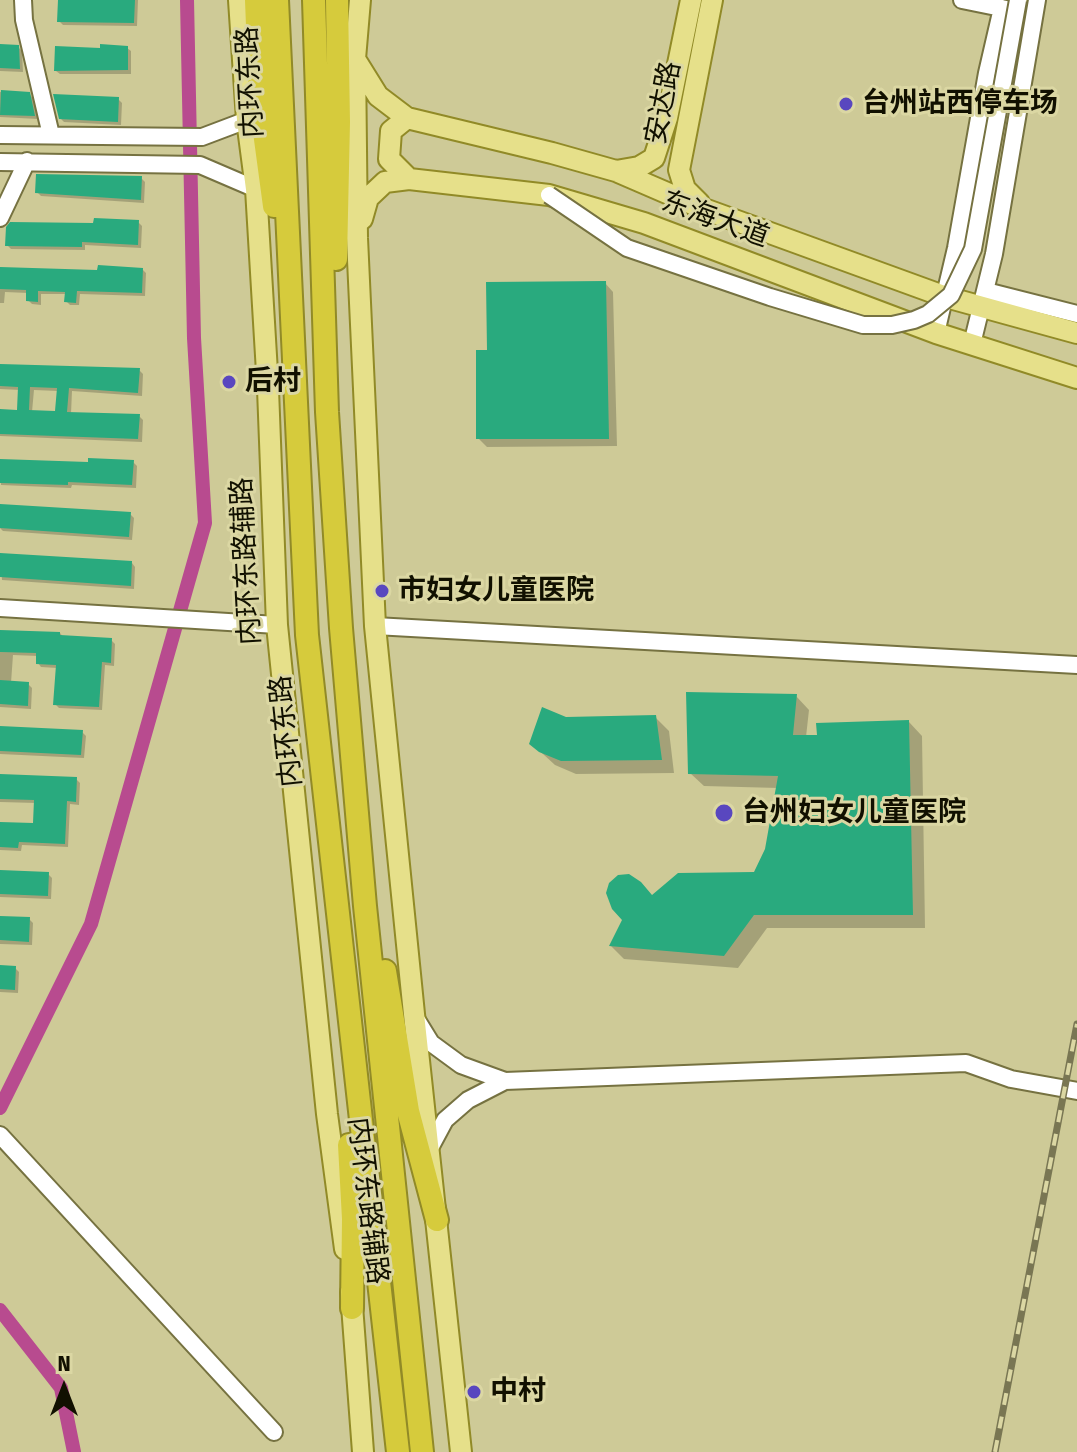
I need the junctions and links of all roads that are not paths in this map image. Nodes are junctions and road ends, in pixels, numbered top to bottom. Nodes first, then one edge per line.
1 (23, 0) edge
2 (239, 0) edge
3 (256, 0) edge
4 (277, 0) edge
5 (314, 0) edge
6 (337, 0) edge
7 (360, 0) edge
8 (691, 0) edge
9 (712, 0) edge
10 (962, 0) edge
11 (1020, 0) edge
12 (1002, 8) junction
13 (1036, 8) edge
14 (355, 59) junction
15 (407, 118) junction
16 (247, 120) junction
17 (0, 135) edge
18 (51, 135) junction
19 (27, 161) junction
20 (0, 162) edge
21 (616, 171) junction
22 (409, 179) junction
23 (256, 189) junction
24 (549, 195) junction
25 (704, 209) junction
26 (0, 218) edge
27 (357, 238) junction
28 (946, 297) junction
29 (984, 300) junction
30 (1077, 314) edge
31 (936, 333) junction
32 (1077, 333) edge
33 (972, 344) junction
34 (293, 358) junction
35 (1077, 378) edge
36 (327, 412) junction
37 (0, 608) edge
38 (277, 625) junction
39 (375, 626) junction
40 (1077, 665) edge
41 (365, 906) junction
42 (414, 1014) junction
43 (349, 1027) junction
44 (505, 1081) junction
45 (1077, 1091) edge
46 (0, 1135) edge
47 (430, 1148) junction
48 (437, 1220) junction
49 (352, 1308) junction
50 (274, 1432) dead end
51 (363, 1452) edge
52 (398, 1452) edge
53 (422, 1452) edge
54 (461, 1452) edge

1 - 18 street
2 - 16 main road, 内环东路辅路
3 - 34 highway
4 - 34 highway, 内环东路
5 - 36 highway
6 - 36 highway
7 - 14 main road
8 - 21 main road, 安达路
9 - 25 main road, 安达路
10 - 12 street
11 - 24 street, bridge
12 - 13 street
12 - 28 street
13 - 29 street
14 - 15 main road, 东海大道
14 - 27 main road
15 - 21 main road, 东海大道
15 - 22 main road
16 - 18 street
16 - 23 main road, 内环东路辅路
17 - 18 street
19 - 20 street
19 - 23 street
19 - 26 street
21 - 25 main road, 东海大道
22 - 24 main road, 东海大道
22 - 27 main road, 东海大道
23 - 38 main road, 内环东路辅路
24 - 31 main road, 东海大道
25 - 28 main road, 东海大道
27 - 39 main road
28 - 29 main road, 东海大道
28 - 31 street
29 - 30 street
29 - 32 main road, 东海大道
29 - 33 street
31 - 33 main road, 东海大道
33 - 35 main road, 东海大道
34 - 43 highway, 内环东路
36 - 41 highway
37 - 38 street
38 - 49 main road, 内环东路辅路
39 - 40 street
39 - 42 main road
41 - 48 highway
41 - 53 highway
42 - 44 street
42 - 47 main road
43 - 49 highway
43 - 52 highway, 内环东路
44 - 45 street
44 - 47 street
46 - 50 street
47 - 48 main road
48 - 54 main road
49 - 51 main road, 内环东路辅路

